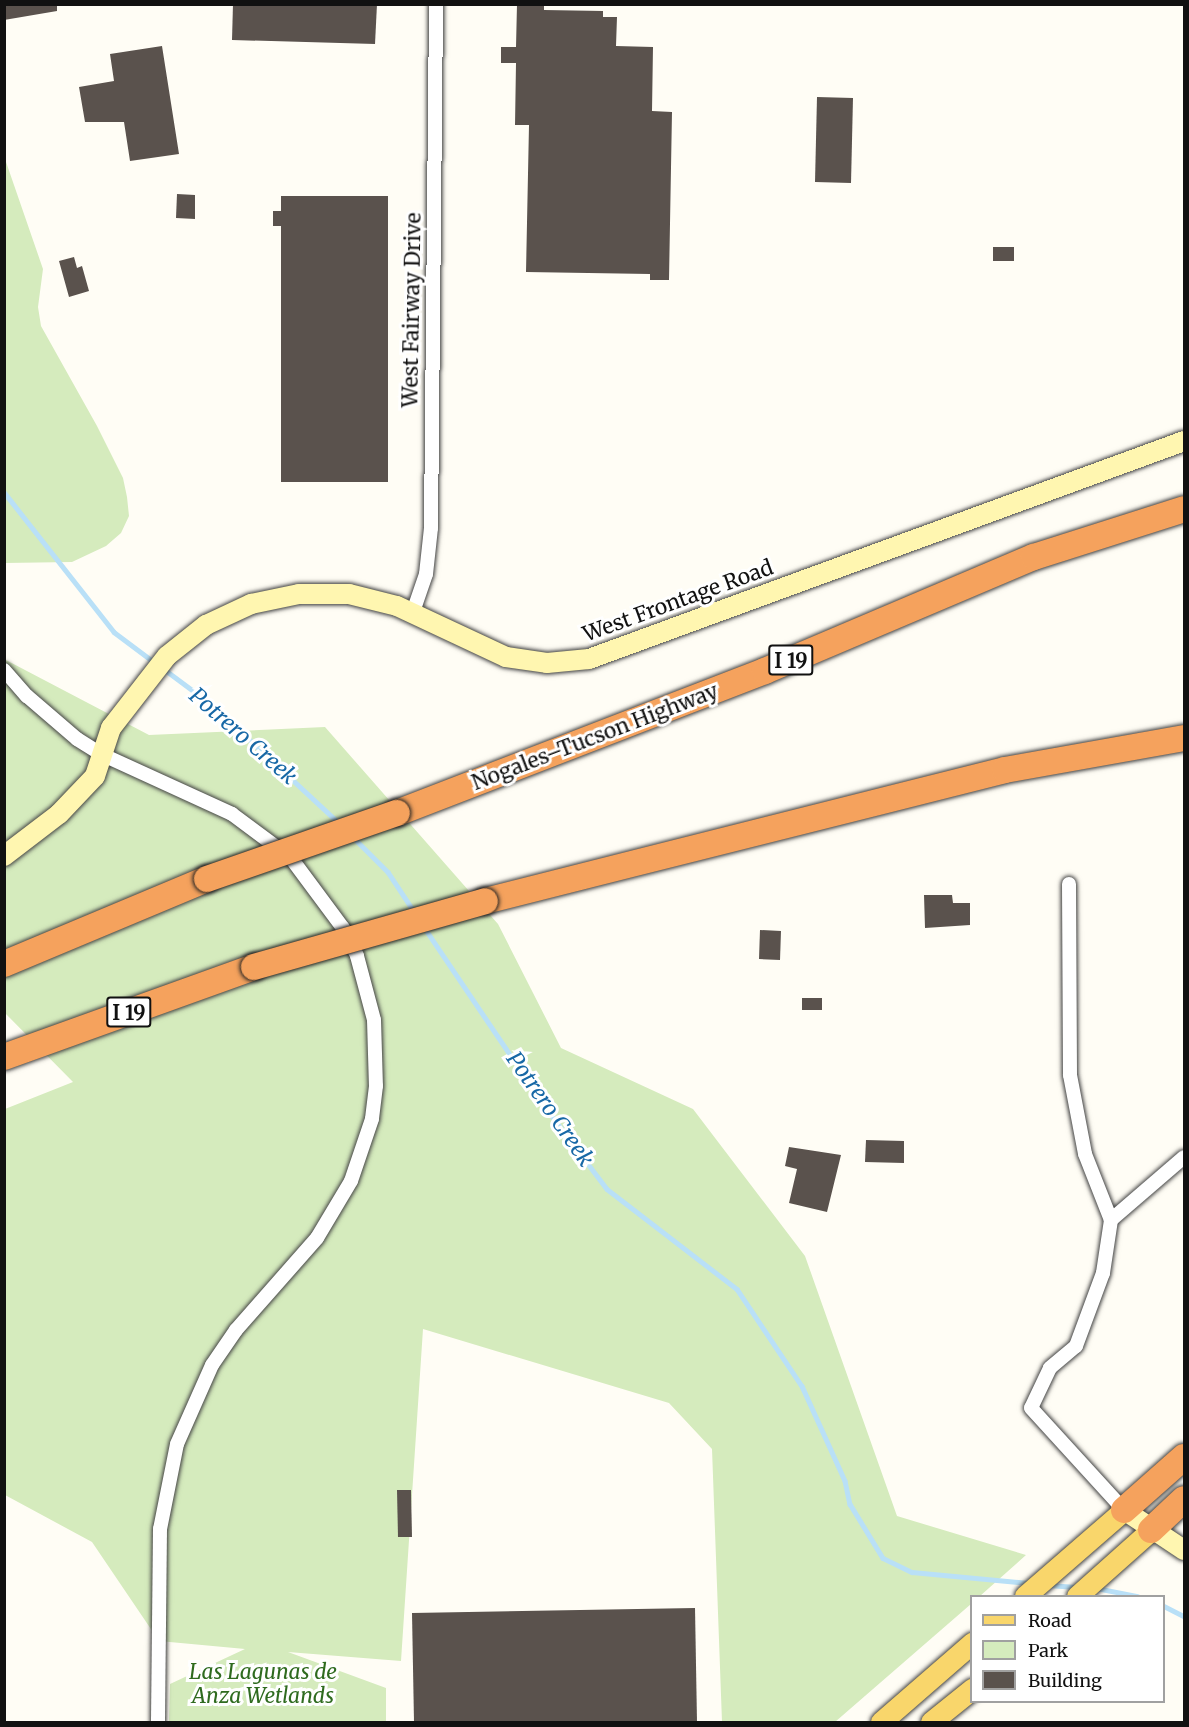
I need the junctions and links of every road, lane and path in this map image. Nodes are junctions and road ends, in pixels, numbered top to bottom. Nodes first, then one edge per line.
1 (436, 4) edge
2 (1185, 441) edge
3 (1185, 509) edge
4 (413, 612) junction
5 (4, 670) edge
6 (1185, 738) edge
7 (101, 754) junction
8 (4, 856) edge
9 (1069, 884) dead end
10 (4, 964) edge
11 (4, 1057) edge
12 (1185, 1157) edge
13 (1112, 1220) junction
14 (1185, 1457) edge
15 (1185, 1499) edge
16 (1124, 1510) junction
17 (1151, 1530) junction
18 (1185, 1550) edge
19 (1026, 1595) edge
20 (1078, 1595) edge
21 (970, 1645) edge
22 (970, 1691) edge
23 (158, 1722) edge
24 (881, 1722) edge
25 (932, 1722) edge

1 - 4 street, West Fairway Drive
2 - 4 street, West Frontage Road
3 - 10 highway, Nogales–Tucson Highway / I 19, bridge
4 - 7 street, West Frontage Road
5 - 7 street
6 - 11 highway, I 19, bridge
7 - 8 street, West Frontage Road
7 - 23 street
9 - 13 street
12 - 13 street
13 - 16 street
14 - 16 highway
15 - 17 highway
16 - 17 street
16 - 19 main road
17 - 18 street
17 - 20 main road
21 - 24 main road
22 - 25 main road

